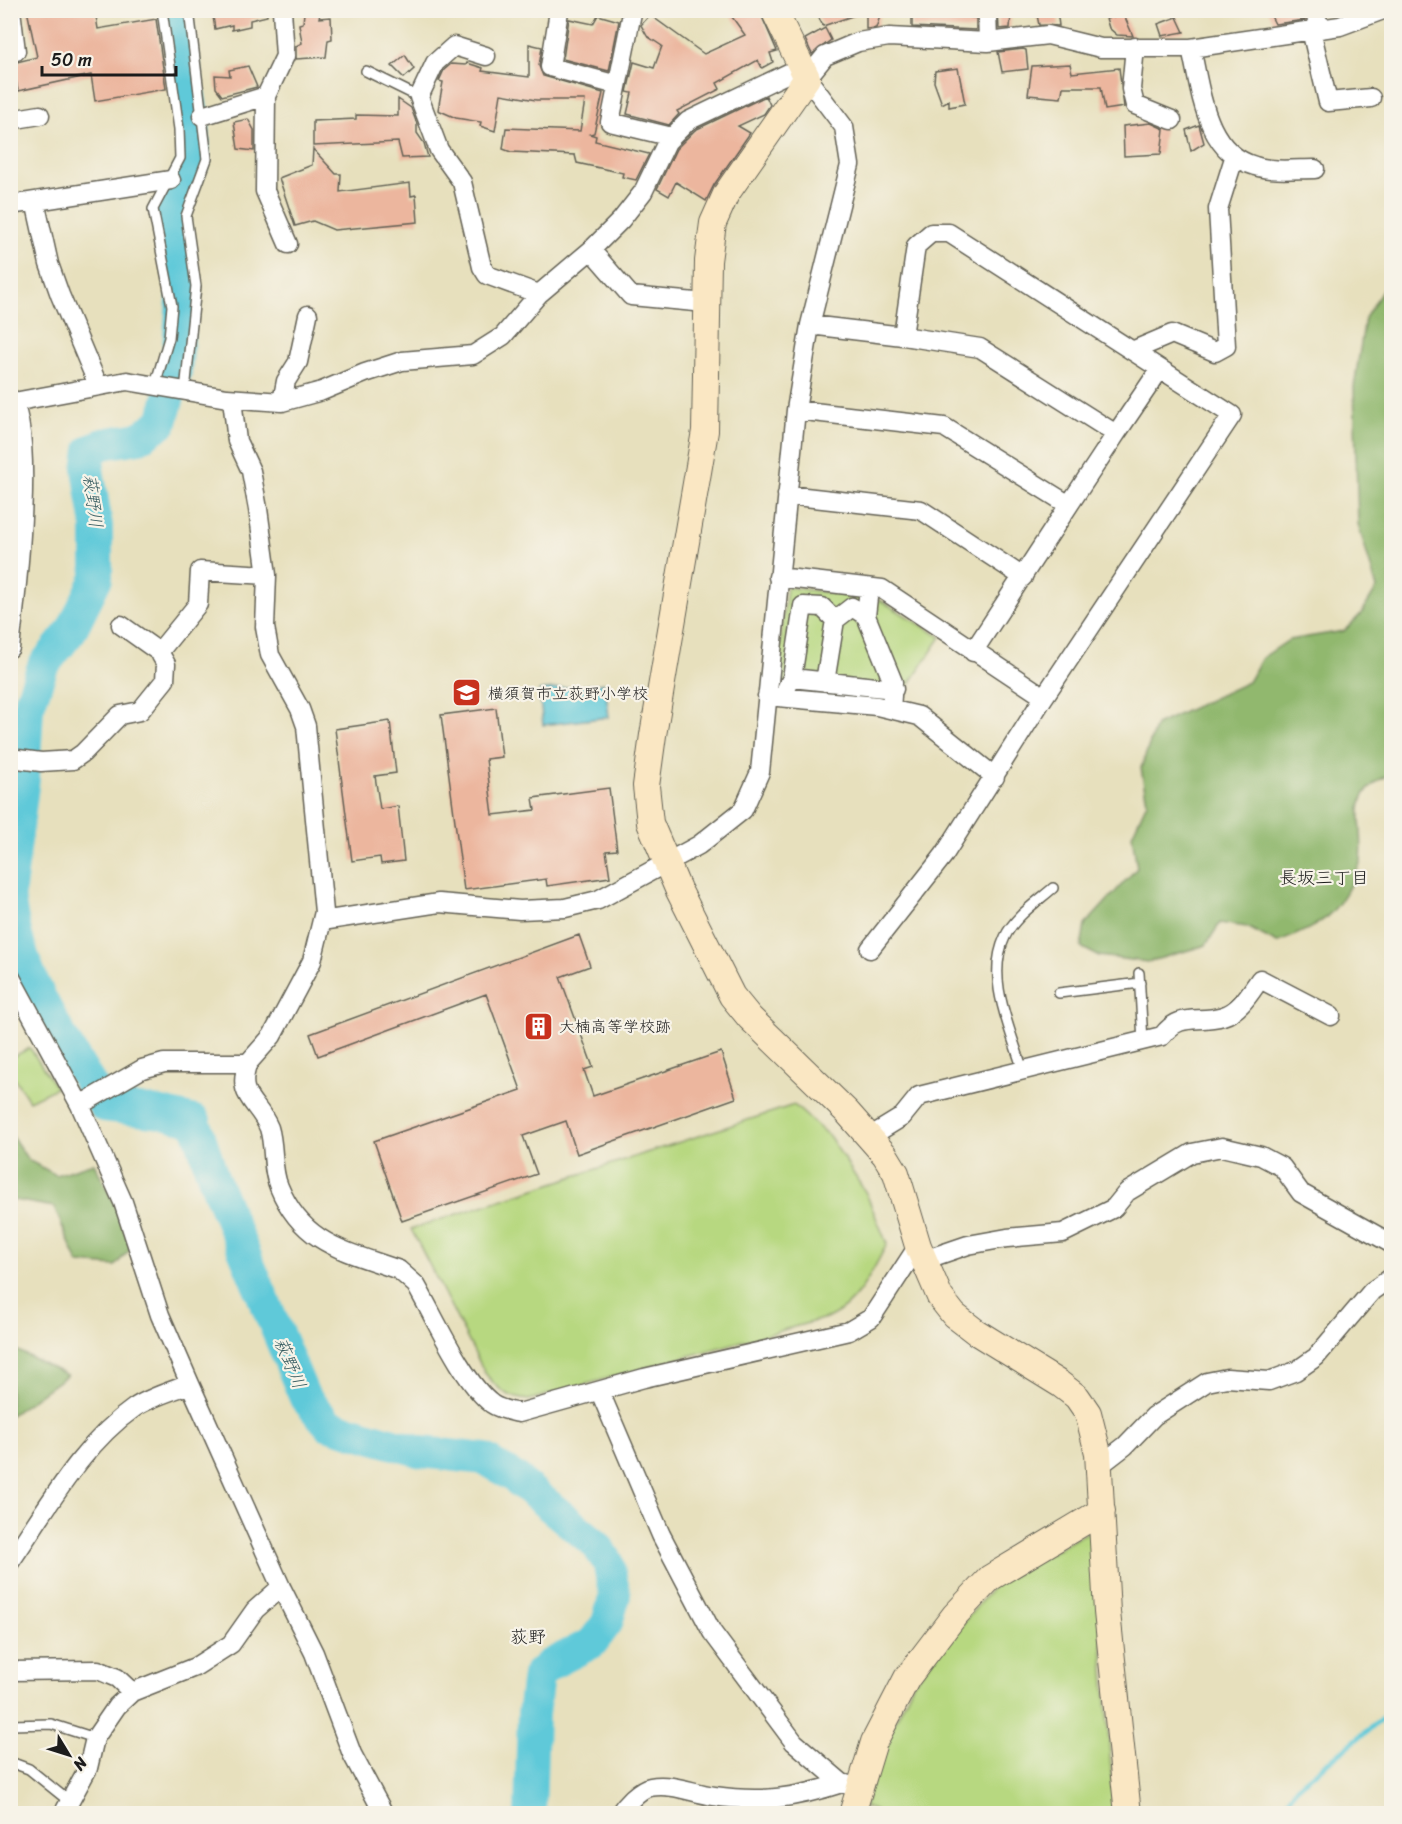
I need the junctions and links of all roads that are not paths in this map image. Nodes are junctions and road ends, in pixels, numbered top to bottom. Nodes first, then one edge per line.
1 (11, 10) edge
2 (162, 10) edge
3 (189, 10) edge
4 (282, 10) edge
5 (774, 10) edge
6 (987, 10) edge
7 (1313, 10) edge
8 (1383, 10) edge
9 (559, 11) edge
10 (632, 13) dead end
11 (1316, 29) junction
12 (988, 42) junction
13 (1135, 47) junction
14 (1191, 48) junction
15 (10, 52) edge
16 (486, 56) dead end
17 (366, 71) dead end
18 (805, 72) junction
19 (617, 85) junction
20 (266, 96) junction
21 (419, 97) junction
22 (1371, 98) dead end
23 (40, 115) dead end
24 (202, 116) junction
25 (10, 120) edge
26 (1173, 120) dead end
27 (672, 137) junction
28 (1234, 158) junction
29 (1315, 169) dead end
30 (171, 180) junction
31 (35, 201) junction
32 (10, 205) edge
33 (288, 244) dead end
34 (591, 250) junction
35 (539, 294) junction
36 (706, 303) junction
37 (308, 315) dead end
38 (810, 325) junction
39 (903, 336) junction
40 (1132, 351) junction
41 (1160, 369) junction
42 (98, 385) junction
43 (155, 385) junction
44 (184, 391) junction
45 (232, 399) junction
46 (12, 400) edge
47 (282, 402) junction
48 (796, 410) junction
49 (1116, 434) junction
50 (16, 495) edge
51 (787, 495) junction
52 (1069, 505) junction
53 (267, 575) junction
54 (778, 577) junction
55 (1023, 577) junction
56 (869, 588) junction
57 (866, 616) junction
58 (835, 620) junction
59 (121, 625) dead end
60 (10, 648) edge
61 (159, 652) junction
62 (973, 652) junction
63 (792, 678) junction
64 (825, 682) junction
65 (894, 689) junction
66 (774, 697) junction
67 (1044, 697) junction
68 (891, 710) junction
69 (14, 759) edge
70 (995, 777) junction
71 (666, 861) junction
72 (1053, 888) dead end
73 (322, 921) junction
74 (870, 949) dead end
75 (10, 976) edge
76 (1059, 993) dead end
77 (1331, 1016) dead end
78 (1143, 1041) junction
79 (248, 1063) junction
80 (1023, 1071) junction
81 (80, 1105) junction
82 (871, 1136) junction
83 (1392, 1244) edge
84 (921, 1253) junction
85 (1392, 1276) edge
86 (190, 1384) junction
87 (600, 1392) junction
88 (1099, 1466) junction
89 (1102, 1511) junction
90 (10, 1562) edge
91 (281, 1587) junction
92 (10, 1671) edge
93 (132, 1692) junction
94 (10, 1725) edge
95 (95, 1738) junction
96 (10, 1762) edge
97 (850, 1786) junction
98 (67, 1808) edge
99 (384, 1814) edge
100 (619, 1814) edge
101 (852, 1814) edge
102 (1128, 1814) edge

1 - 15 street
2 - 30 lane
3 - 24 lane
4 - 20 street
5 - 18 street
6 - 12 street
7 - 11 street
8 - 11 street
9 - 19 street
10 - 19 street
11 - 14 street
11 - 22 street
12 - 13 street
12 - 18 street
13 - 14 street
13 - 26 street
14 - 28 street
16 - 21 street
17 - 21 lane
18 - 27 street
18 - 36 street
18 - 38 street
19 - 27 street
20 - 24 street
20 - 33 street
21 - 35 street
23 - 25 street
24 - 44 lane
27 - 34 street
28 - 29 street
28 - 40 street
30 - 31 street
30 - 43 lane
31 - 32 street
31 - 42 street
34 - 35 street
34 - 36 street
35 - 47 street
36 - 71 street
37 - 47 street
38 - 39 street
38 - 48 street
39 - 40 street
39 - 49 street
40 - 41 street
41 - 49 street
41 - 67 street
42 - 43 street
42 - 46 street
43 - 44 street
44 - 45 street
45 - 47 street
45 - 53 street
46 - 50 street
48 - 51 street
48 - 52 street
49 - 52 street
50 - 60 street
51 - 54 street
51 - 55 street
52 - 55 street
53 - 61 street
53 - 73 street
54 - 56 street
54 - 66 street
55 - 62 street
56 - 57 street
56 - 62 street
57 - 58 street
57 - 65 street
58 - 63 street
58 - 64 street
59 - 61 street
61 - 69 street
62 - 67 street
63 - 64 street
63 - 66 street
64 - 65 street
65 - 68 street
66 - 68 street
66 - 71 street
67 - 70 street
68 - 70 street
70 - 74 street
71 - 73 street
71 - 82 street
72 - 80 lane
73 - 79 street
75 - 81 street
76 - 78 lane
77 - 78 street
78 - 80 street
79 - 81 street
79 - 87 street
80 - 82 street
81 - 86 street
82 - 84 street
83 - 84 street
84 - 87 street
84 - 88 street
85 - 88 street
86 - 90 street
86 - 91 street
87 - 97 street
88 - 89 street
89 - 97 street
89 - 102 street
91 - 93 street
91 - 99 street
92 - 93 street
93 - 95 street
94 - 95 lane
95 - 98 street
96 - 98 lane
97 - 100 street
97 - 101 street

